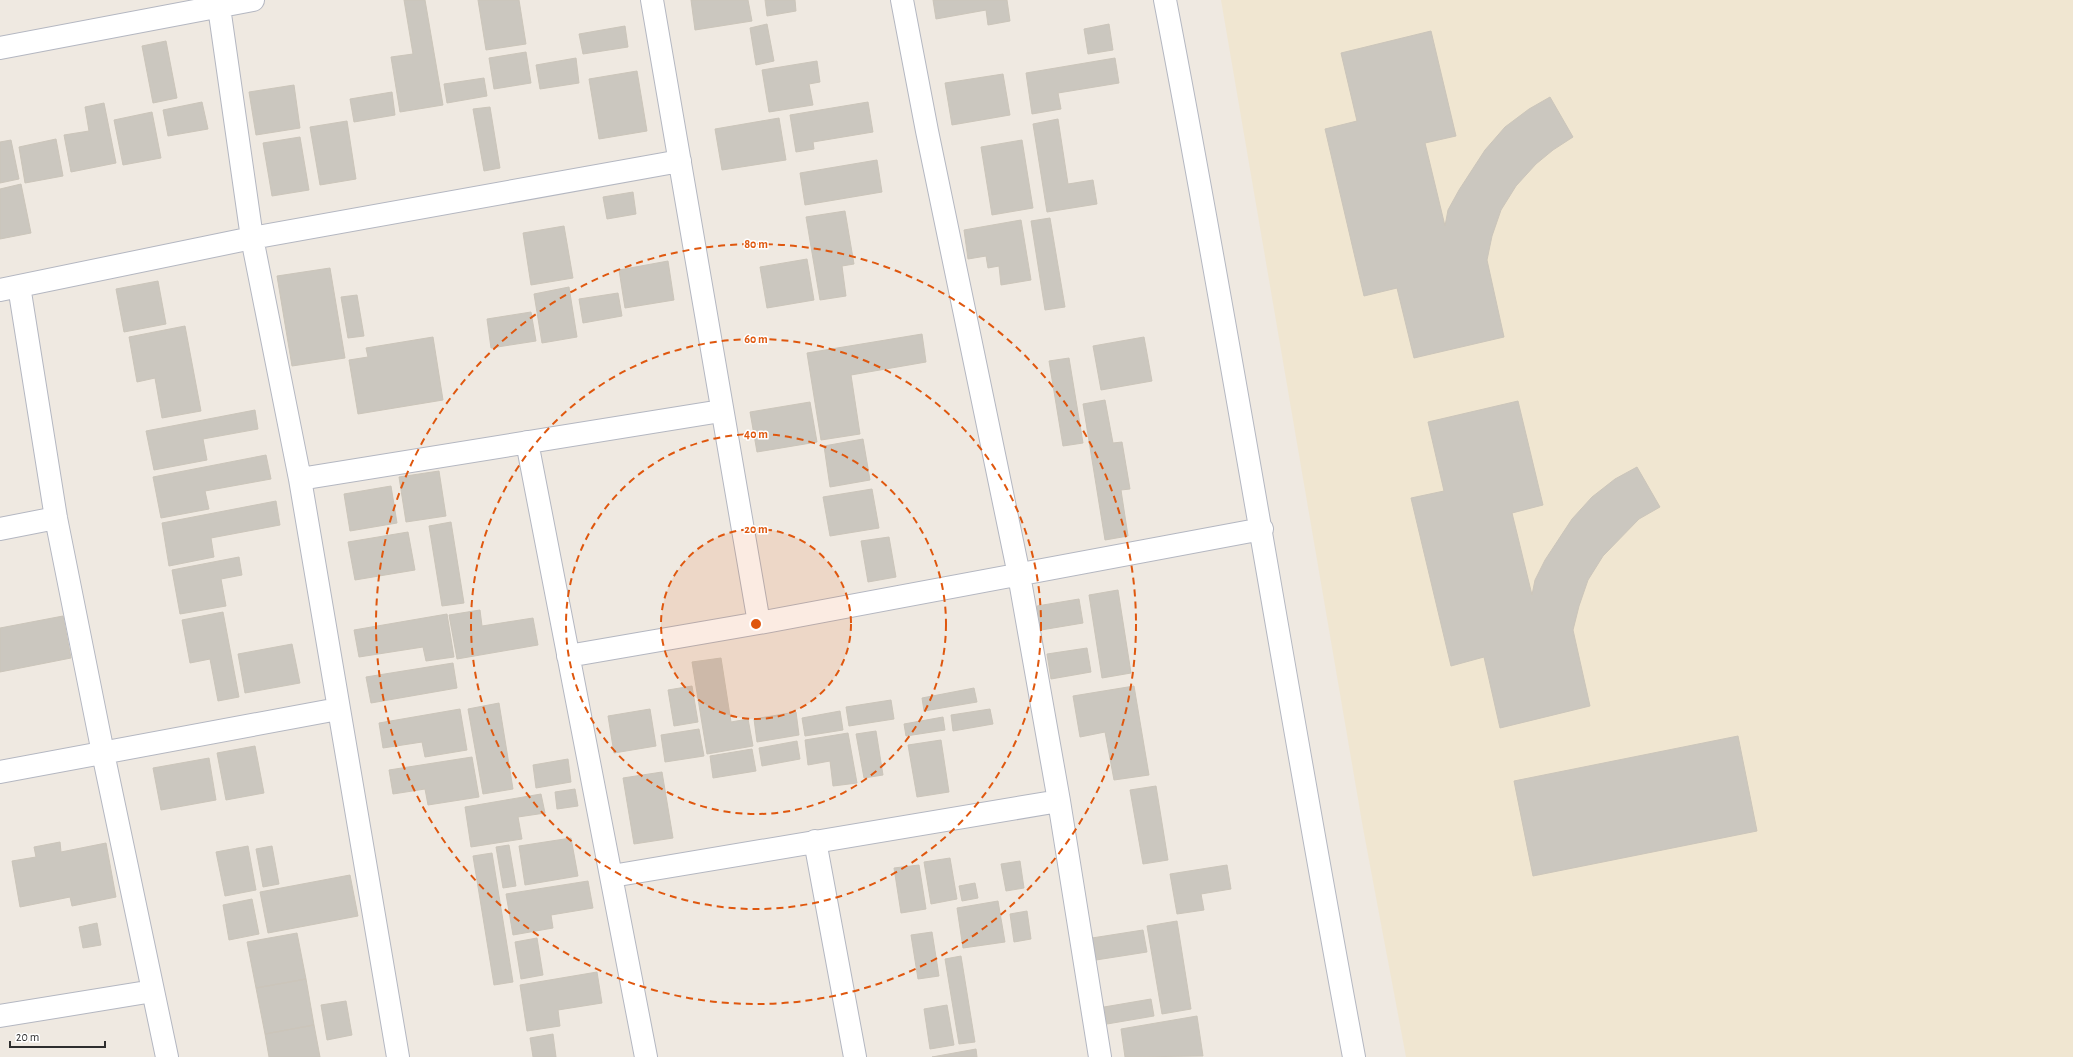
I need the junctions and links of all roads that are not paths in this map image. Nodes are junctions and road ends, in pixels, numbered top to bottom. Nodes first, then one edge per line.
1 (253, 0) edge
2 (652, 0) edge
3 (902, 0) edge
4 (1165, 0) edge
5 (220, 7) junction
6 (0, 48) edge
7 (680, 161) junction
8 (252, 238) junction
9 (10, 288) edge
10 (721, 411) junction
11 (527, 442) junction
12 (300, 479) junction
13 (56, 518) junction
14 (0, 529) edge
15 (1262, 530) junction
16 (1019, 575) junction
17 (759, 623) junction
18 (568, 656) junction
19 (338, 709) junction
20 (102, 753) junction
21 (0, 772) edge
22 (1059, 801) junction
23 (815, 842) junction
24 (612, 876) junction
25 (153, 990) junction
26 (0, 1016) edge
27 (167, 1057) edge
28 (398, 1057) edge
29 (646, 1057) edge
30 (855, 1057) edge
31 (1100, 1057) edge
32 (1354, 1057) edge

1 - 5 street
2 - 7 street
3 - 16 street
4 - 15 street
5 - 6 street
5 - 8 street
7 - 8 street
7 - 10 street
8 - 9 street
8 - 12 street
9 - 13 street
10 - 11 street
10 - 17 street
11 - 12 street
11 - 18 street
12 - 19 street
13 - 14 street
13 - 20 street
15 - 16 street
15 - 32 street
16 - 17 street
16 - 22 street
17 - 18 street
18 - 24 street
19 - 20 street
19 - 28 street
20 - 21 street
20 - 25 street
22 - 23 street
22 - 31 street
23 - 24 street
23 - 30 street
24 - 29 street
25 - 26 street
25 - 27 street

